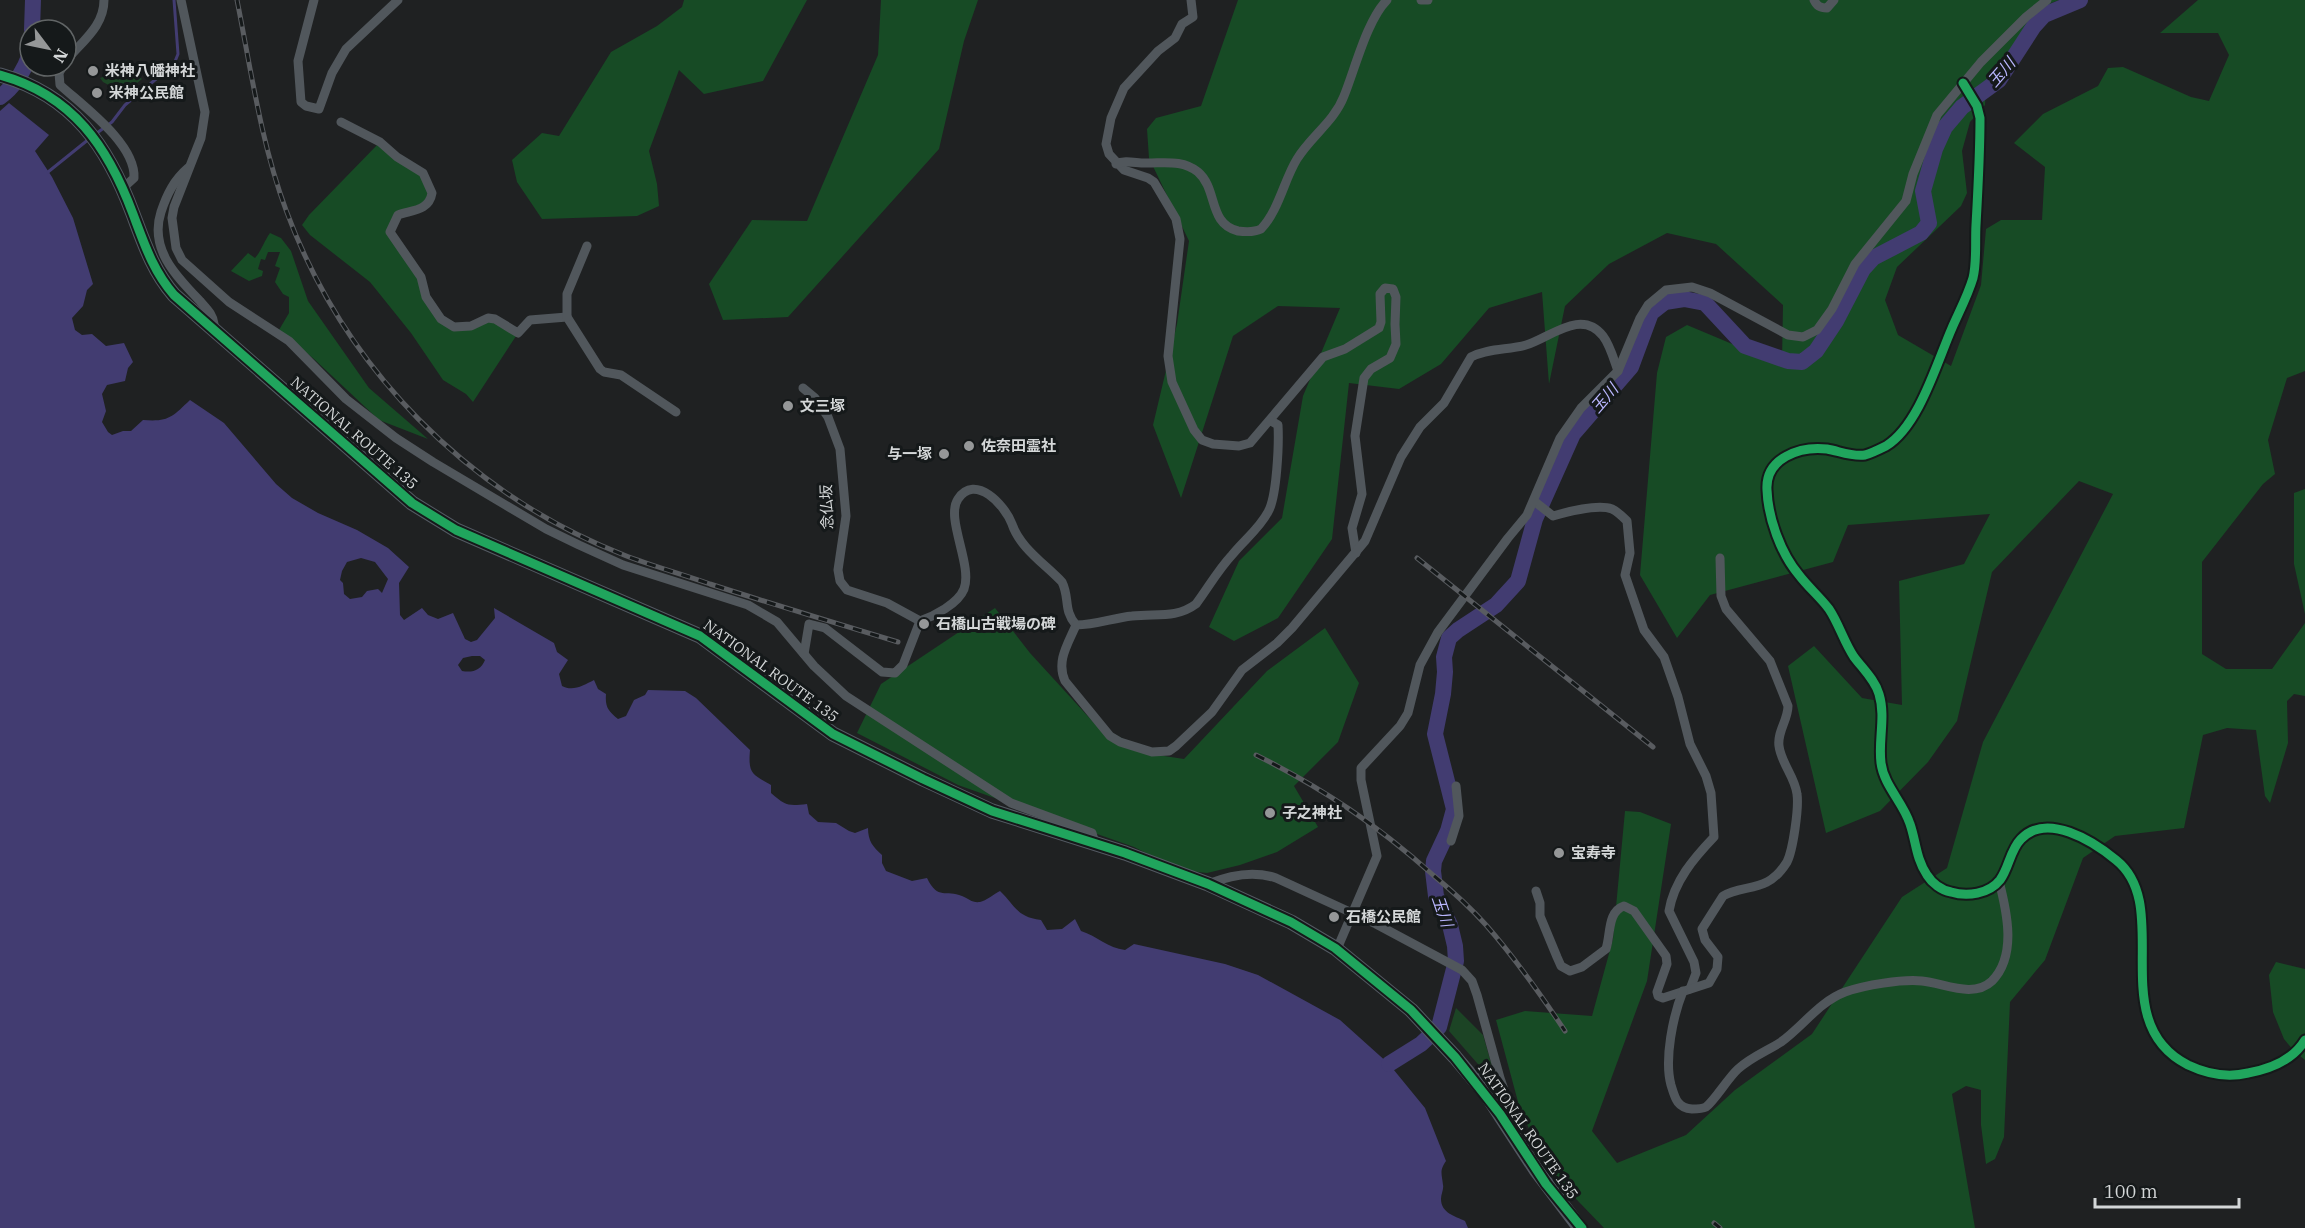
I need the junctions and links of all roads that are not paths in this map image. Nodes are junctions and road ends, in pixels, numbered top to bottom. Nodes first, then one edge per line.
1 (104, 0) edge
2 (181, 0) edge
3 (314, 0) edge
4 (398, 0) edge
5 (1191, 0) edge
6 (1387, 0) edge
7 (1420, 0) edge
8 (1428, 0) edge
9 (1814, 0) edge
10 (1834, 0) edge
11 (2047, 0) edge
12 (78, 48) edge
13 (3, 76) edge
14 (59, 78) edge
15 (1963, 82) junction
16 (341, 122) dead end
17 (1116, 164) junction
18 (190, 166) junction
19 (123, 188) junction
20 (587, 246) dead end
21 (567, 317) junction
22 (212, 328) junction
23 (1618, 371) junction
24 (803, 388) dead end
25 (676, 412) dead end
26 (1271, 420) junction
27 (1534, 501) junction
28 (1356, 553) junction
29 (1720, 558) dead end
30 (920, 621) junction
31 (1076, 625) junction
32 (804, 654) junction
33 (1456, 786) dead end
34 (1450, 841) dead end
35 (1095, 843) junction
36 (1999, 881) junction
37 (1208, 884) junction
38 (1536, 891) dead end
39 (1352, 913) junction
40 (1341, 952) junction
41 (1686, 990) junction
42 (2305, 1040) edge
43 (1512, 1133) junction
44 (1580, 1227) edge

1 - 12 street
2 - 18 street
3 - 4 street
5 - 17 street
6 - 17 street
7 - 8 street
9 - 10 street
11 - 15 street
13 - 19 highway, NATIONAL ROUTE 135
14 - 19 street
15 - 23 street
15 - 36 street
16 - 21 street
17 - 26 street
18 - 22 street
18 - 32 street
19 - 22 highway, NATIONAL ROUTE 135
20 - 21 street
21 - 25 street
22 - 35 highway, NATIONAL ROUTE 135
23 - 27 street
23 - 28 street
24 - 30 street, 念仏坂
26 - 28 street
26 - 31 street
27 - 39 street
27 - 41 street
28 - 31 street
29 - 41 street
30 - 31 street
30 - 32 street
32 - 35 street
33 - 34 street
35 - 37 highway, NATIONAL ROUTE 135
36 - 41 street
36 - 42 street
37 - 39 street
37 - 40 highway, NATIONAL ROUTE 135
38 - 41 street
39 - 40 street
39 - 43 street
40 - 43 highway, NATIONAL ROUTE 135
43 - 44 highway, NATIONAL ROUTE 135

